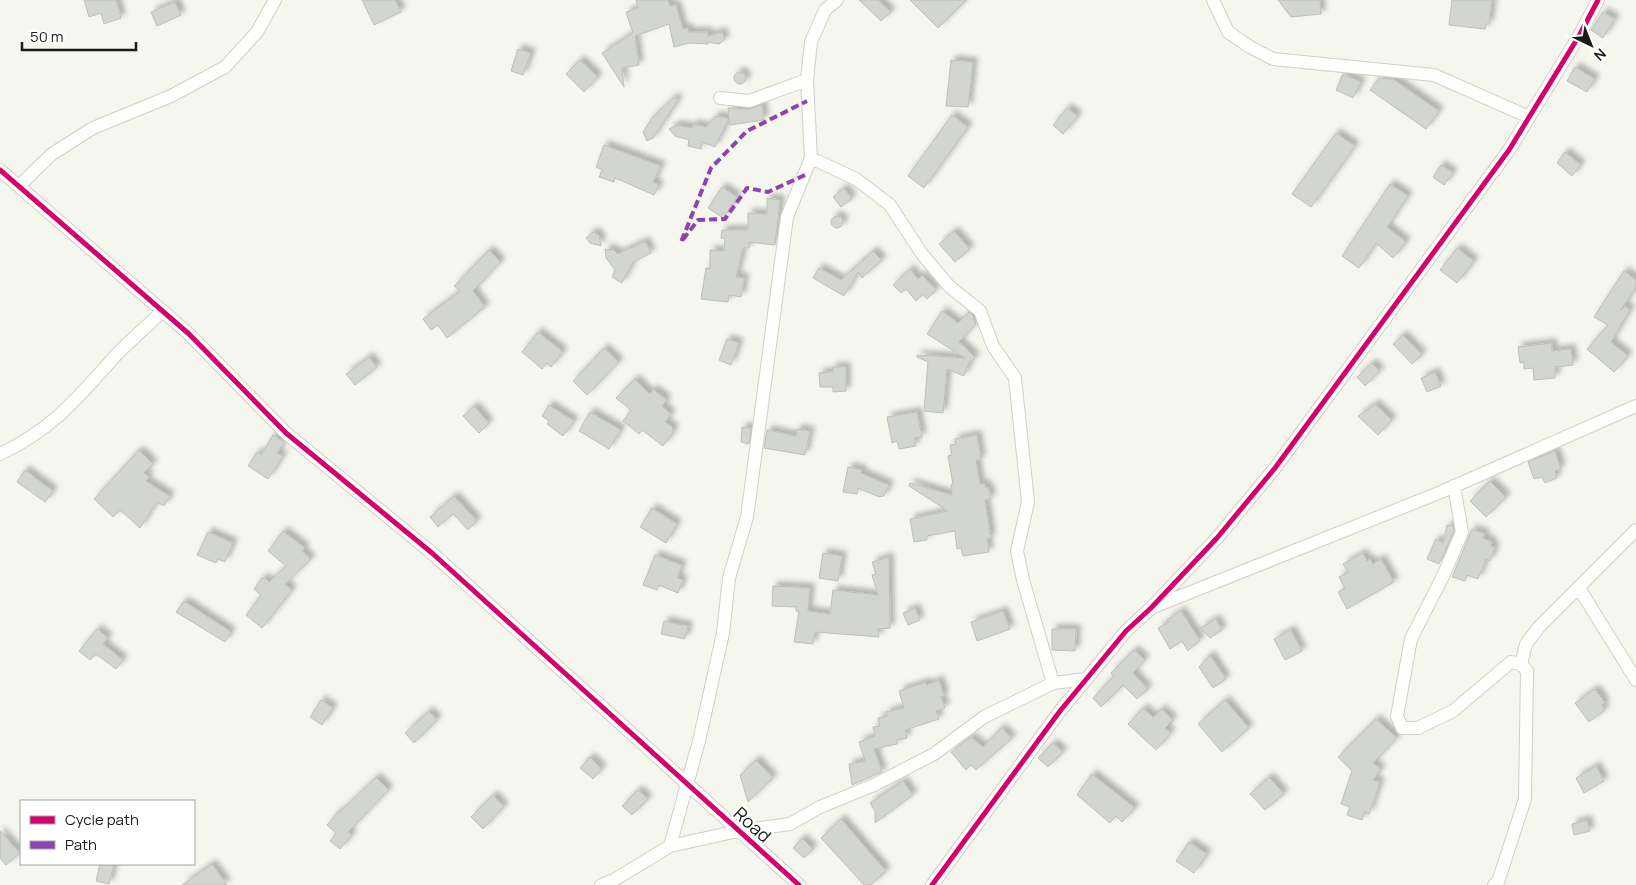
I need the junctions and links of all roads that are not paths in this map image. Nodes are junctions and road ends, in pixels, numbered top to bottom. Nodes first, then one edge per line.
1 (275, 0) edge
2 (837, 0) edge
3 (1213, 0) edge
4 (1598, 0) edge
5 (823, 5) edge
6 (807, 80) junction
7 (720, 98) dead end
8 (1529, 116) junction
9 (811, 158) junction
10 (0, 170) edge
11 (19, 186) junction
12 (163, 311) junction
13 (1636, 406) edge
14 (0, 454) edge
15 (1454, 486) junction
16 (1636, 530) edge
17 (1579, 588) junction
18 (1151, 608) junction
19 (1521, 664) junction
20 (1086, 679) junction
21 (1636, 680) edge
22 (1053, 683) junction
23 (687, 786) junction
24 (738, 831) junction
25 (670, 846) junction
26 (601, 885) edge
27 (799, 885) edge
28 (932, 885) edge
29 (1494, 885) edge

1 - 11 street
2 - 5 street
3 - 8 street
4 - 8 street
5 - 6 street
6 - 7 street
6 - 9 street
8 - 18 street
9 - 22 street
9 - 23 street
10 - 11 street, Road
11 - 12 street, Road
12 - 14 street
12 - 23 street, Road
13 - 15 street
15 - 18 street
15 - 19 street
16 - 17 street
17 - 19 street
17 - 21 street
18 - 20 street
19 - 29 street
20 - 22 street
20 - 28 street
22 - 24 street
23 - 24 street, Road
23 - 25 street
24 - 25 street
24 - 27 street, Road
25 - 26 street

